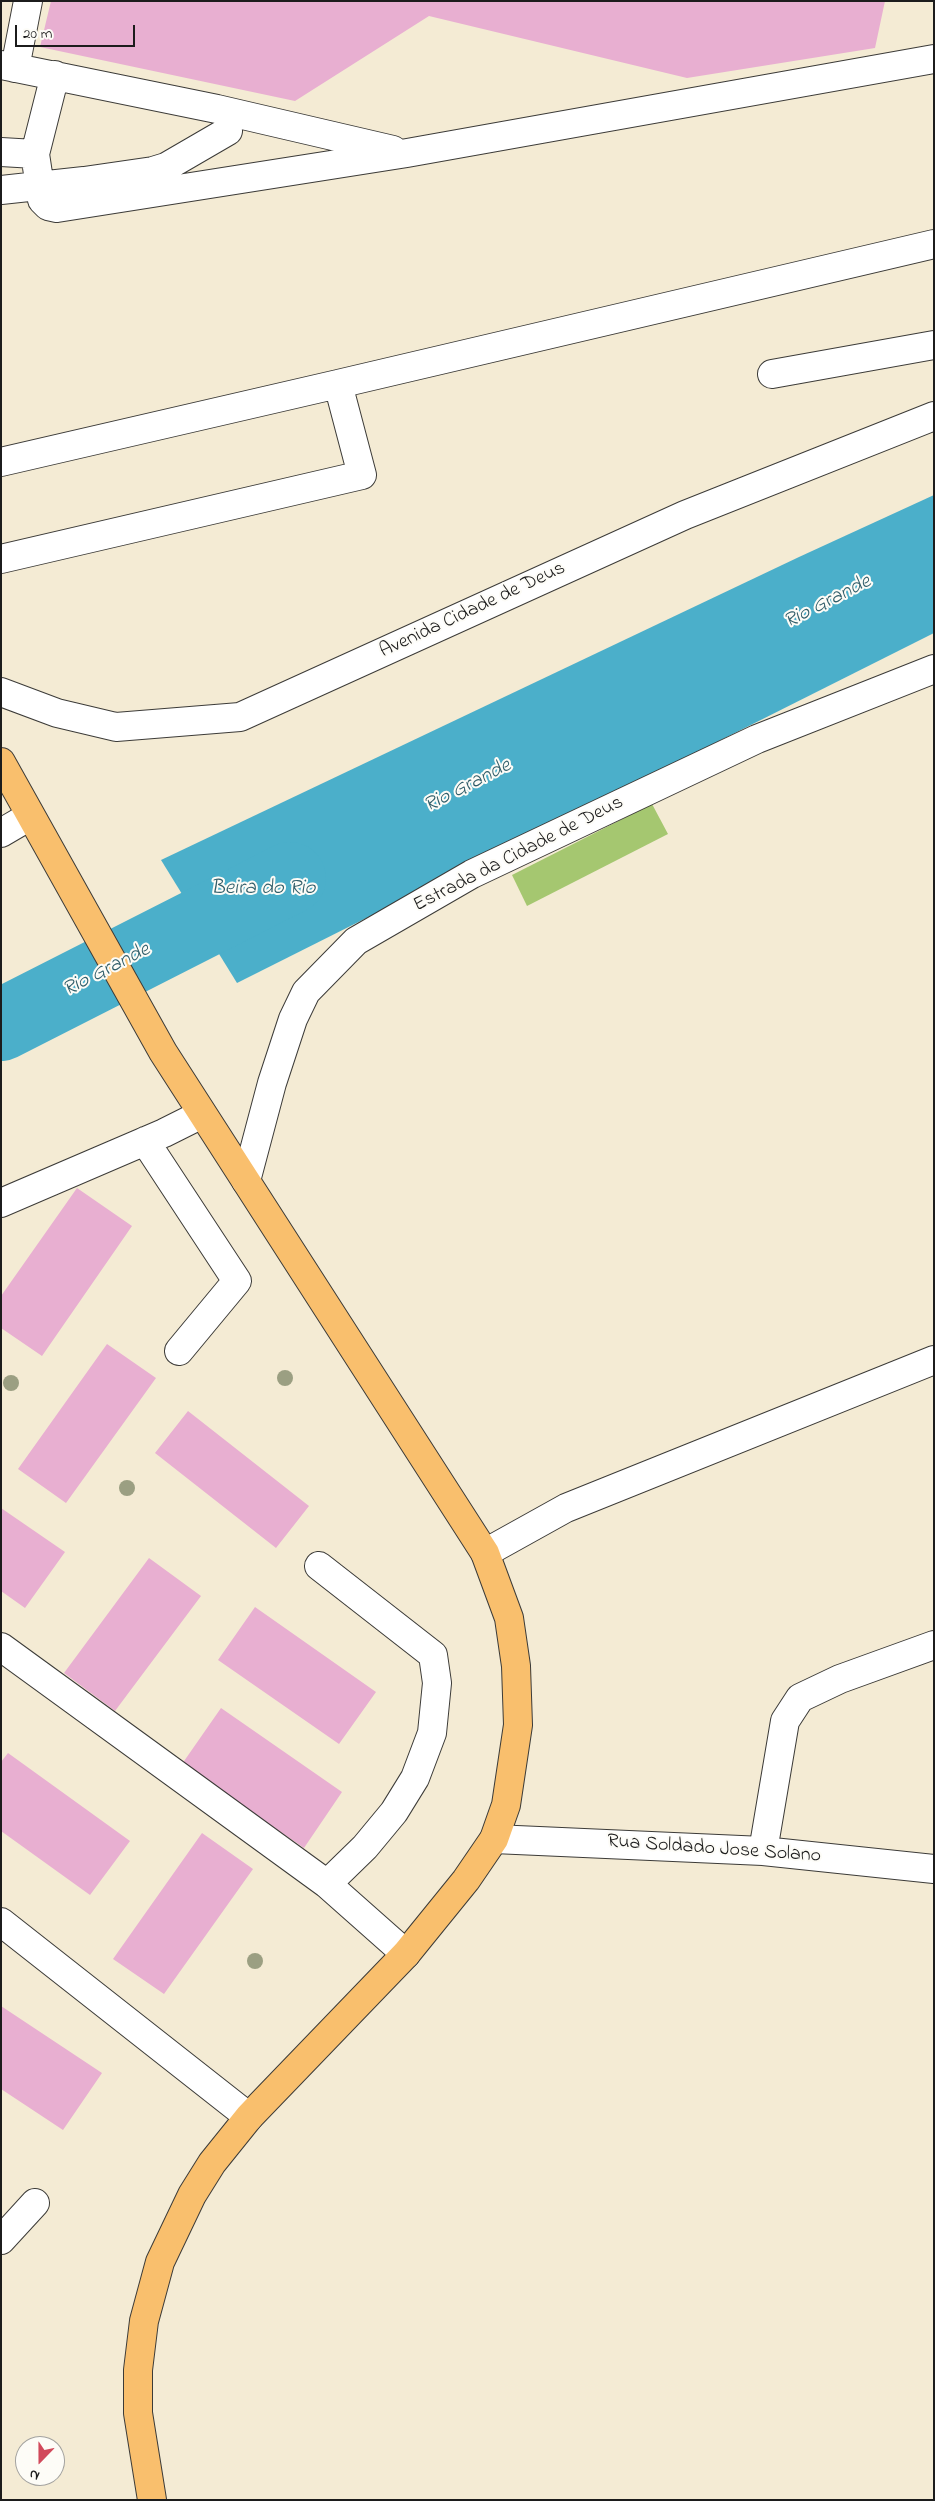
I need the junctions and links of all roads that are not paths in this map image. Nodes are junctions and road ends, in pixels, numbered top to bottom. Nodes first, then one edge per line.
1 (28, 1) edge
2 (934, 59) edge
3 (8, 66) edge
4 (55, 74) junction
5 (228, 131) dead end
6 (1, 152) edge
7 (407, 153) junction
8 (35, 154) junction
9 (39, 186) junction
10 (1, 190) edge
11 (934, 244) edge
12 (934, 345) edge
13 (772, 374) dead end
14 (338, 384) junction
15 (934, 416) edge
16 (1, 462) edge
17 (1, 559) edge
18 (934, 669) edge
19 (1, 692) edge
20 (1, 762) edge
21 (30, 816) junction
22 (1, 833) edge
23 (202, 1114) junction
24 (155, 1137) junction
25 (246, 1181) junction
26 (1, 1203) edge
27 (179, 1350) dead end
28 (934, 1360) edge
29 (485, 1553) junction
30 (319, 1566) dead end
31 (934, 1645) edge
32 (1, 1647) edge
33 (494, 1839) junction
34 (763, 1851) junction
35 (934, 1869) edge
36 (327, 1884) junction
37 (1, 1922) edge
38 (406, 1954) junction
39 (249, 2117) junction
40 (35, 2203) dead end
41 (1, 2240) edge
42 (152, 2500) edge

1 - 3 street
2 - 7 street
3 - 4 street
4 - 7 street
4 - 8 street
5 - 9 street
6 - 8 street
7 - 9 street
8 - 9 street
9 - 10 street
11 - 14 street
12 - 13 street
14 - 16 street
14 - 17 street
15 - 19 street, Avenida Cidade de Deus
18 - 25 street, Estrada da Cidade de Deus
20 - 21 main road
21 - 22 street
21 - 23 main road
23 - 24 street
23 - 25 main road
24 - 26 street
24 - 27 street
25 - 29 main road
28 - 29 street
29 - 33 main road
30 - 36 street
31 - 34 street
32 - 36 street
33 - 34 street, Rua Soldado Jose Solano
33 - 38 main road
34 - 35 street, Rua Soldado Jose Solano
36 - 38 street
37 - 39 street
38 - 39 main road
39 - 42 main road
40 - 41 street

